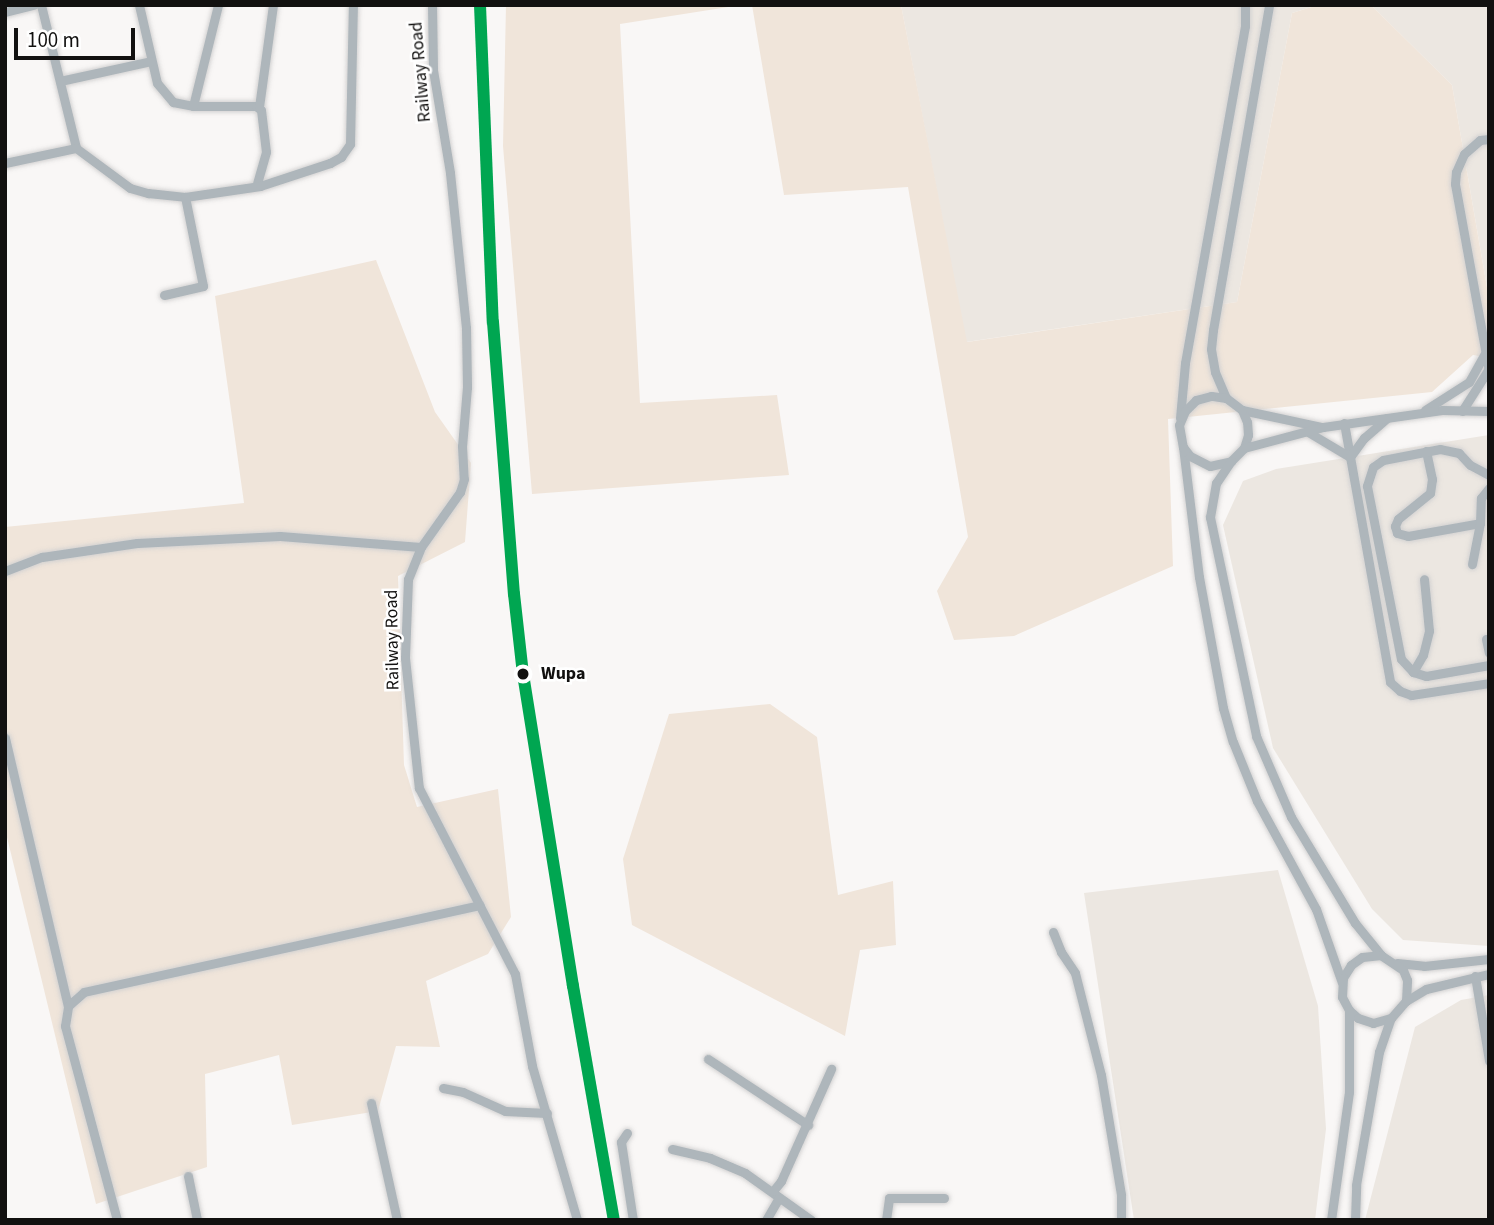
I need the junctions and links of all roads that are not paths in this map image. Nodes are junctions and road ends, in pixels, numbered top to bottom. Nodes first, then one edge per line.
1 (34, 5) edge
2 (41, 5) edge
3 (139, 5) edge
4 (218, 5) edge
5 (273, 5) edge
6 (353, 5) edge
7 (432, 5) edge
8 (1245, 5) edge
9 (1269, 5) edge
10 (5, 12) edge
11 (151, 61) junction
12 (60, 81) junction
13 (193, 106) junction
14 (259, 107) junction
15 (1489, 139) edge
16 (76, 148) junction
17 (5, 163) edge
18 (256, 187) junction
19 (185, 197) junction
20 (164, 295) dead end
21 (1485, 353) junction
22 (1488, 370) edge
23 (1226, 398) junction
24 (1242, 410) junction
25 (1462, 411) junction
26 (1489, 411) edge
27 (1420, 412) junction
28 (1387, 418) junction
29 (1344, 423) junction
30 (1179, 425) junction
31 (1324, 427) junction
32 (1308, 432) junction
33 (1183, 447) junction
34 (1244, 448) junction
35 (1426, 452) junction
36 (1350, 457) junction
37 (1231, 461) junction
38 (1488, 472) edge
39 (1489, 488) edge
40 (1480, 523) junction
41 (421, 547) junction
42 (1472, 565) dead end
43 (5, 570) edge
44 (1424, 579) dead end
45 (1486, 639) dead end
46 (1489, 653) edge
47 (1489, 665) edge
48 (1413, 672) junction
49 (1489, 683) edge
50 (5, 738) edge
51 (480, 905) junction
52 (1054, 932) dead end
53 (1381, 956) junction
54 (1489, 959) edge
55 (1396, 963) junction
56 (1489, 974) edge
57 (1475, 976) junction
58 (1342, 983) junction
59 (1406, 1001) junction
60 (68, 1006) junction
61 (1349, 1010) junction
62 (1391, 1018) junction
63 (708, 1059) dead end
64 (1489, 1061) edge
65 (831, 1069) dead end
66 (443, 1088) dead end
67 (371, 1103) dead end
68 (547, 1112) junction
69 (808, 1125) junction
70 (627, 1133) dead end
71 (672, 1149) dead end
72 (188, 1175) dead end
73 (776, 1195) junction
74 (944, 1198) dead end
75 (117, 1220) edge
76 (197, 1220) edge
77 (397, 1220) edge
78 (577, 1220) edge
79 (633, 1220) edge
80 (766, 1220) edge
81 (811, 1220) edge
82 (886, 1220) edge
83 (1121, 1220) edge
84 (1331, 1220) edge
85 (1354, 1220) edge

1 - 10 street
2 - 12 street
3 - 11 street
4 - 13 street
5 - 14 street
6 - 18 street
7 - 41 street, Railway Road
8 - 30 street
9 - 23 street
11 - 12 street
11 - 13 street
12 - 16 street
13 - 14 street
14 - 18 street
15 - 21 street
16 - 17 street
16 - 19 street
18 - 19 street
19 - 20 street
21 - 22 street
21 - 27 street
22 - 25 street
23 - 24 street
23 - 30 street
24 - 31 street
24 - 34 street
25 - 26 street
25 - 27 street
27 - 28 street
28 - 29 street
28 - 36 street
29 - 31 street
29 - 36 street
30 - 33 street
31 - 32 street
32 - 34 street
32 - 36 street
33 - 37 street
33 - 58 street
34 - 37 street
35 - 38 street
35 - 40 street
35 - 48 street
36 - 49 street
37 - 53 street
39 - 40 street
40 - 42 street
41 - 43 street
41 - 51 street, Railway Road
44 - 48 street
45 - 46 street
47 - 48 street
50 - 60 street
51 - 60 street
51 - 68 street, Railway Road
52 - 83 street
53 - 55 street
53 - 58 street
54 - 55 street
55 - 59 street
56 - 57 street
57 - 59 street
57 - 64 street
58 - 61 street
59 - 62 street
60 - 75 street
61 - 62 street
61 - 84 street
62 - 85 street
63 - 69 street
65 - 69 street
66 - 68 street
67 - 77 street
68 - 78 street, Railway Road
69 - 73 street
70 - 79 street
71 - 73 street
72 - 76 street
73 - 80 street
73 - 81 street
74 - 82 street

